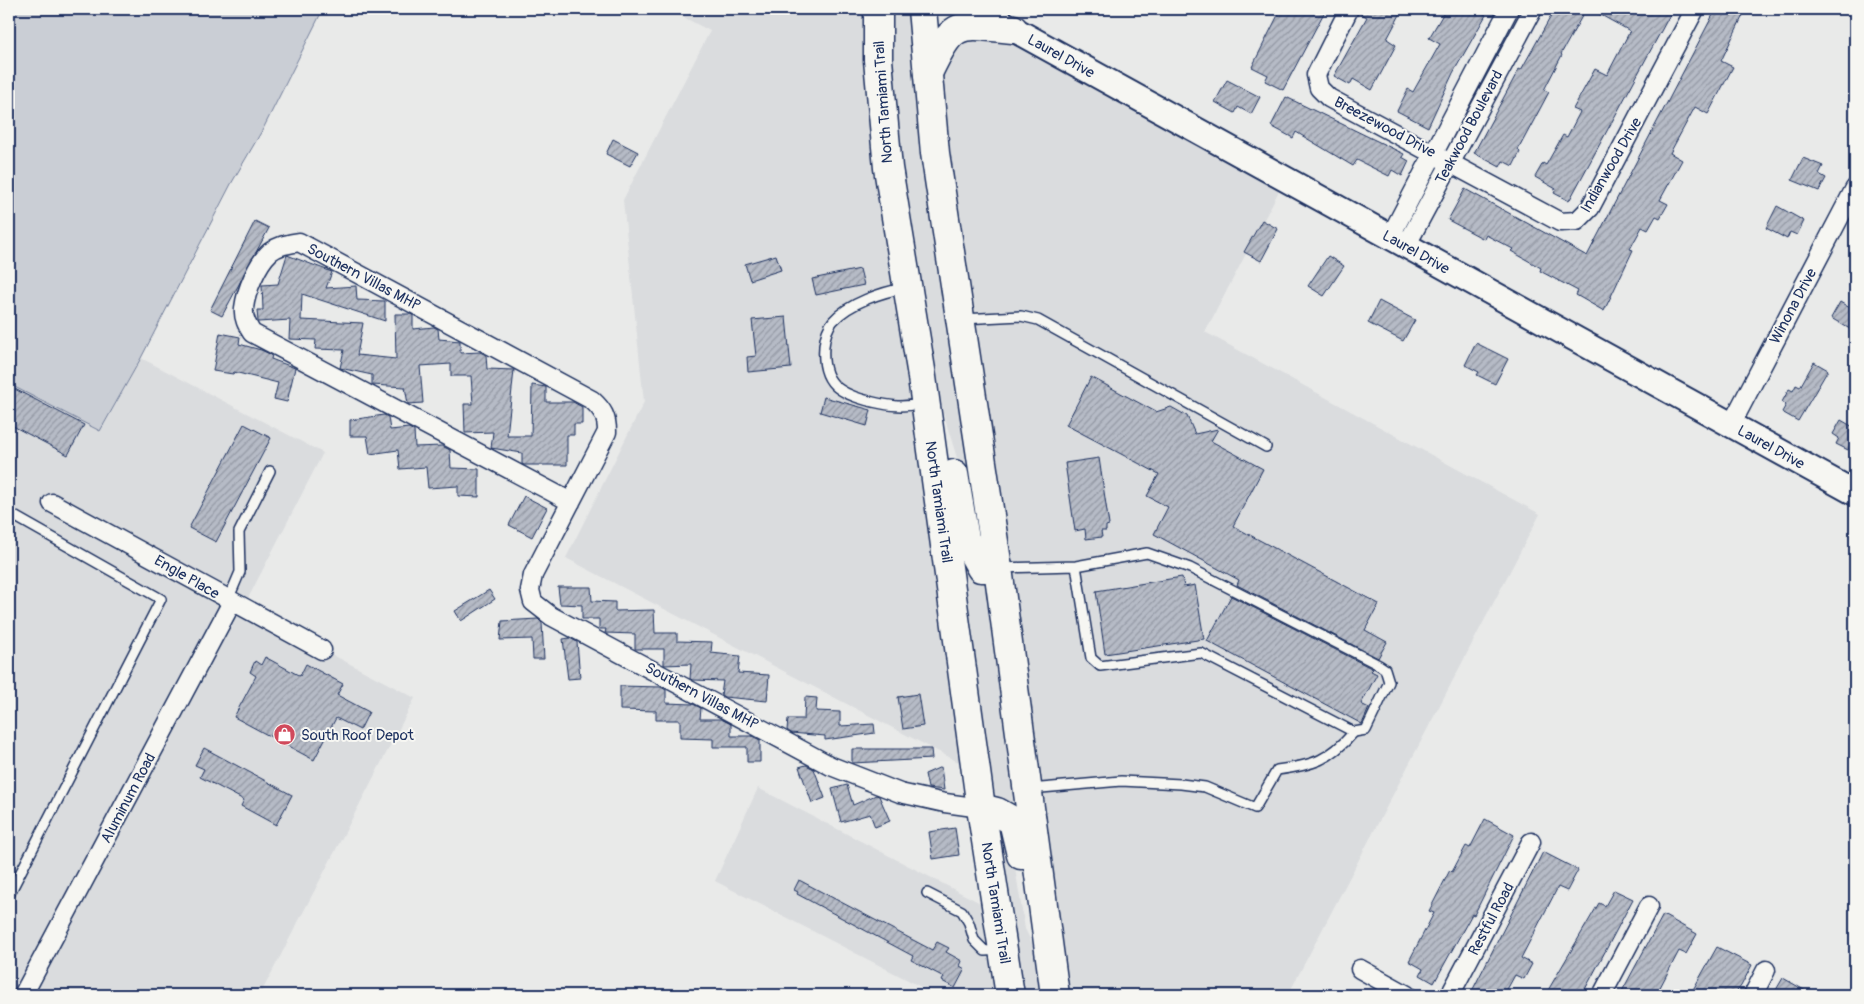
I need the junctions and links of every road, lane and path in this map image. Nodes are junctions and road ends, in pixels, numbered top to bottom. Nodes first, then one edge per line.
1 (878, 9) edge
2 (922, 9) edge
3 (977, 9) edge
4 (1349, 9) edge
5 (1509, 9) edge
6 (1533, 9) edge
7 (1695, 9) edge
8 (1013, 29) junction
9 (928, 73) junction
10 (1432, 152) junction
11 (1450, 163) junction
12 (1855, 188) edge
13 (1398, 242) junction
14 (907, 288) junction
15 (962, 319) junction
16 (928, 402) junction
17 (1731, 425) junction
18 (1266, 447) dead end
19 (270, 471) dead end
20 (1855, 493) edge
21 (571, 502) junction
22 (52, 503) dead end
23 (9, 514) edge
24 (1076, 566) junction
25 (998, 568) junction
26 (230, 601) junction
27 (322, 650) dead end
28 (1354, 732) junction
29 (1027, 790) junction
30 (982, 808) junction
31 (1531, 842) dead end
32 (927, 893) dead end
33 (9, 894) edge
34 (1650, 906) dead end
35 (1003, 949) junction
36 (1050, 962) junction
37 (1360, 969) dead end
38 (1766, 970) dead end
39 (23, 995) edge
40 (1010, 995) edge
41 (1055, 995) edge
42 (1407, 995) edge
43 (1450, 995) edge
44 (1602, 995) edge
45 (1753, 995) edge

1 - 14 main road, North Tamiami Trail
2 - 9 main road
3 - 8 street, Laurel Drive
4 - 10 street, Breezewood Drive
5 - 10 street, Teakwood Boulevard
6 - 11 street, Teakwood Boulevard
7 - 11 street, Indianwood Drive
8 - 9 main road
8 - 13 street, Laurel Drive
9 - 15 main road
10 - 11 street, Breezewood Drive
10 - 13 street, Teakwood Boulevard
11 - 13 street, Teakwood Boulevard
12 - 17 street, Winona Drive
13 - 17 street, Laurel Drive
14 - 16 main road, North Tamiami Trail
14 - 16 lane
15 - 18 lane
15 - 25 main road
16 - 25 main road
16 - 30 main road, North Tamiami Trail
17 - 20 street, Laurel Drive
19 - 26 lane
21 - 21 street, Southern Villas MHP
21 - 30 street, Southern Villas MHP
22 - 26 street, Engle Place
23 - 33 lane
24 - 25 lane
24 - 28 lane
24 - 28 lane
25 - 29 main road
26 - 27 street, Engle Place
26 - 39 street, Aluminum Road
28 - 29 lane
29 - 36 main road
30 - 35 main road, North Tamiami Trail
30 - 36 main road
31 - 43 street, Restful Road
32 - 35 lane
34 - 44 street
35 - 40 main road, North Tamiami Trail
36 - 41 main road
37 - 42 street
38 - 45 street

